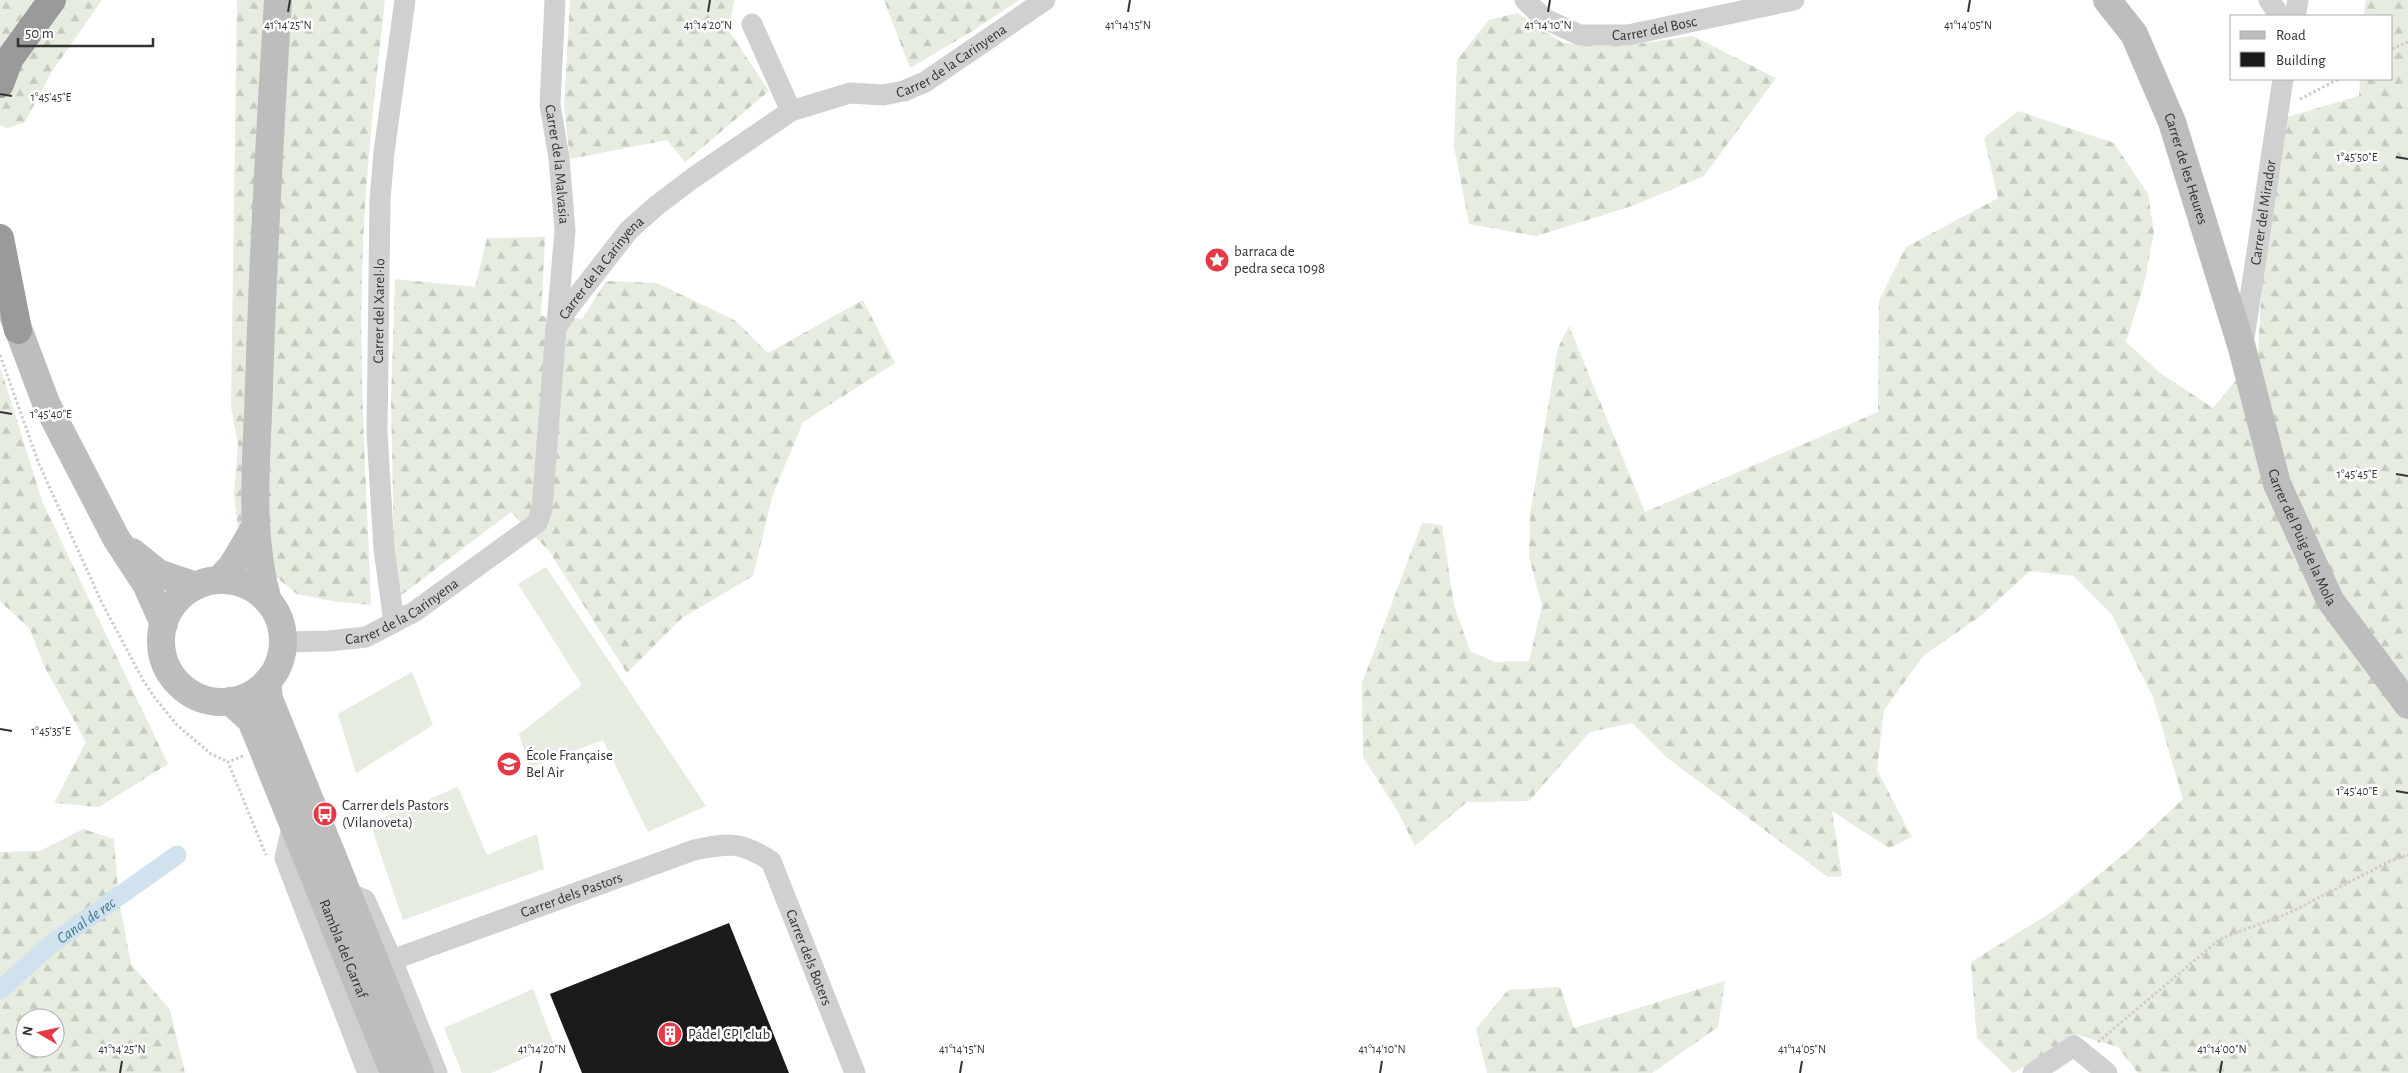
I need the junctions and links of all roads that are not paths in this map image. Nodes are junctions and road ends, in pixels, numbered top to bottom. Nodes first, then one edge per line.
1 (52, 0) edge
2 (278, 0) edge
3 (405, 0) edge
4 (555, 0) edge
5 (1045, 0) edge
6 (1525, 0) edge
7 (1794, 0) edge
8 (2107, 0) edge
9 (2269, 0) edge
10 (2298, 0) edge
11 (1724, 6) edge
12 (2279, 15) edge
13 (2295, 15) edge
14 (752, 24) dead end
15 (2283, 80) edge
16 (0, 84) edge
17 (791, 111) junction
18 (0, 238) edge
19 (0, 280) edge
20 (556, 328) junction
21 (18, 330) junction
22 (2242, 348) junction
23 (255, 527) junction
24 (116, 538) junction
25 (207, 583) junction
26 (268, 601) junction
27 (394, 622) junction
28 (164, 624) junction
29 (283, 642) junction
30 (268, 691) junction
31 (230, 701) junction
32 (2408, 705) edge
33 (293, 824) junction
34 (754, 850) joint
35 (348, 893) junction
36 (392, 960) junction
37 (368, 1073) edge
38 (394, 1073) edge
39 (420, 1073) edge
40 (437, 1073) edge
41 (855, 1073) edge
42 (2033, 1073) edge
43 (2107, 1073) edge

1 - 16 highway
2 - 23 street
3 - 27 street, Carrer del Xarel·lo
4 - 20 street, Carrer de la Malvasia
5 - 17 street, Carrer de la Carinyena
6 - 11 street, Carrer del Bosc
7 - 11 street, Carrer del Bosc
8 - 22 street, Carrer de les Heures
9 - 12 street
10 - 13 street
14 - 17 street
15 - 22 street, Carrer del Mirador
17 - 20 street, Carrer de la Carinyena
18 - 21 highway
19 - 21 street
20 - 27 street, Carrer de la Carinyena
21 - 24 street
22 - 32 street, Carrer del Puig de la Mola
23 - 25 street
23 - 26 street
24 - 25 street
24 - 28 street
25 - 26 street
25 - 28 street
26 - 29 street
27 - 29 street, Carrer de la Carinyena
28 - 31 street
29 - 30 street
30 - 31 street
30 - 35 street, Rambla del Garraf
31 - 33 street, Rambla del Garraf
33 - 37 street, Rambla del Garraf
33 - 38 street, Rambla del Garraf
34 - 36 street, Carrer dels Pastors
34 - 41 street, Carrer dels Boters
35 - 36 street, Rambla del Garraf
35 - 39 street, Rambla del Garraf
36 - 40 street, Rambla del Garraf
42 - 43 street

